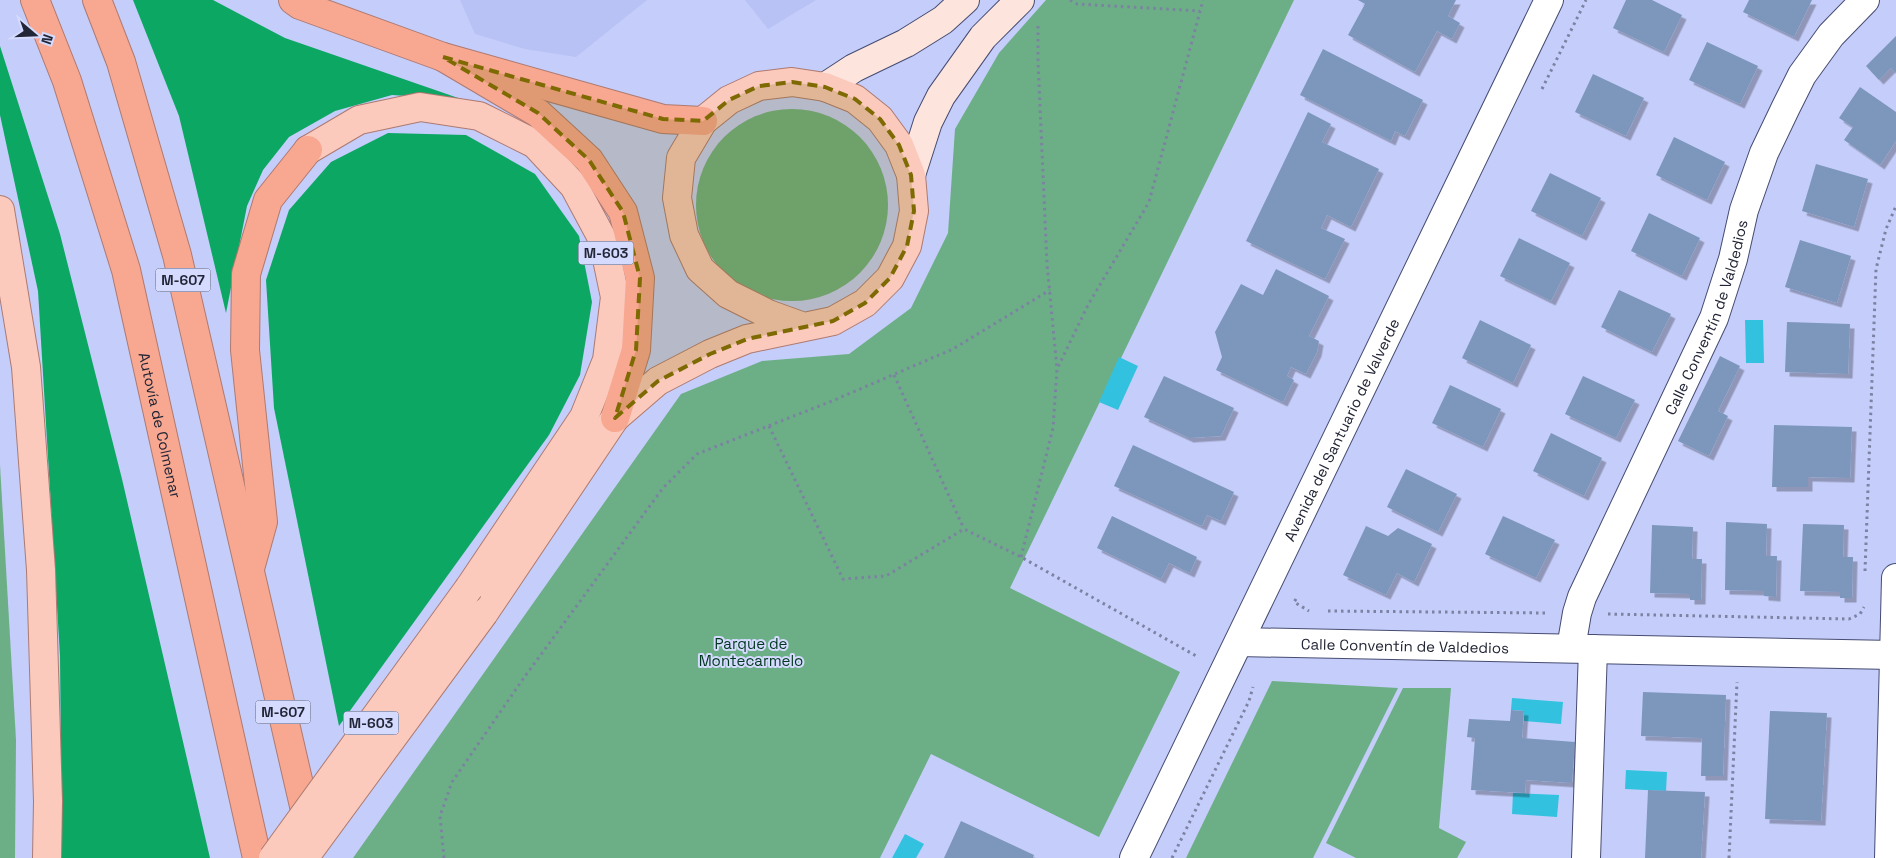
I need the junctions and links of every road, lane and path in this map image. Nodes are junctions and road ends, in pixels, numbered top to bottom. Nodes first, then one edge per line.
1 (35, 0) edge
2 (97, 0) edge
3 (293, 0) edge
4 (965, 0) edge
5 (1070, 0) edge
6 (1203, 0) edge
7 (1549, 0) edge
8 (1586, 0) edge
9 (1865, 0) edge
10 (1029, 9) edge
11 (1200, 11) junction
12 (443, 57) junction
13 (825, 86) junction
14 (1542, 90) dead end
15 (703, 121) junction
16 (308, 150) joint
17 (911, 175) junction
18 (1896, 206) edge
19 (0, 210) edge
20 (1050, 290) junction
21 (804, 327) junction
22 (1057, 370) junction
23 (894, 375) junction
24 (615, 418) junction
25 (769, 426) junction
26 (964, 529) junction
27 (1021, 557) junction
28 (250, 566) junction
29 (1896, 578) edge
30 (1864, 580) dead end
31 (1298, 593) dead end
32 (1864, 599) dead end
33 (1317, 611) dead end
34 (1327, 611) dead end
35 (1576, 613) junction
36 (1239, 642) junction
37 (1582, 649) junction
38 (1894, 655) junction
39 (1199, 658) dead end
40 (1737, 679) dead end
41 (1254, 683) dead end
42 (47, 858) edge
43 (258, 858) edge
44 (273, 858) edge
45 (304, 858) edge
46 (316, 858) edge
47 (444, 858) edge
48 (1134, 858) edge
49 (1172, 858) edge
50 (1586, 858) edge
51 (1729, 858) edge
52 (1889, 858) edge

1 - 43 highway, Autovía de Colmenar
2 - 28 highway, M-607
3 - 12 highway, M-603
4 - 13 street
5 - 11 path
6 - 11 path
7 - 36 street, Avenida del Santuario de Valverde
8 - 14 path
9 - 35 street, Calle Conventín de Valdedios
10 - 17 street
10 - 20 path
11 - 22 path
12 - 15 highway
12 - 24 highway, M-603
13 - 15 main road
13 - 17 main road
15 - 21 main road
16 - 28 highway
16 - 44 main road, M-603, bridge
17 - 21 main road
18 - 30 path
19 - 42 main road
20 - 22 path
20 - 23 path
21 - 24 main road, M-603
22 - 27 path
23 - 25 path
23 - 26 path
24 - 45 main road, M-603, bridge
25 - 26 path
25 - 47 path
26 - 27 path
27 - 39 path
28 - 46 highway, M-607
29 - 38 street
31 - 33 path
32 - 35 path
34 - 35 path
35 - 37 street, Calle Conventín de Valdedios
36 - 37 street, Calle Conventín de Valdedios
36 - 48 street, Avenida del Santuario de Valverde
37 - 38 street, Calle Conventín de Valdedios
37 - 50 street, Calle Conventín de Valdedios
38 - 52 street
40 - 51 path
41 - 49 path

